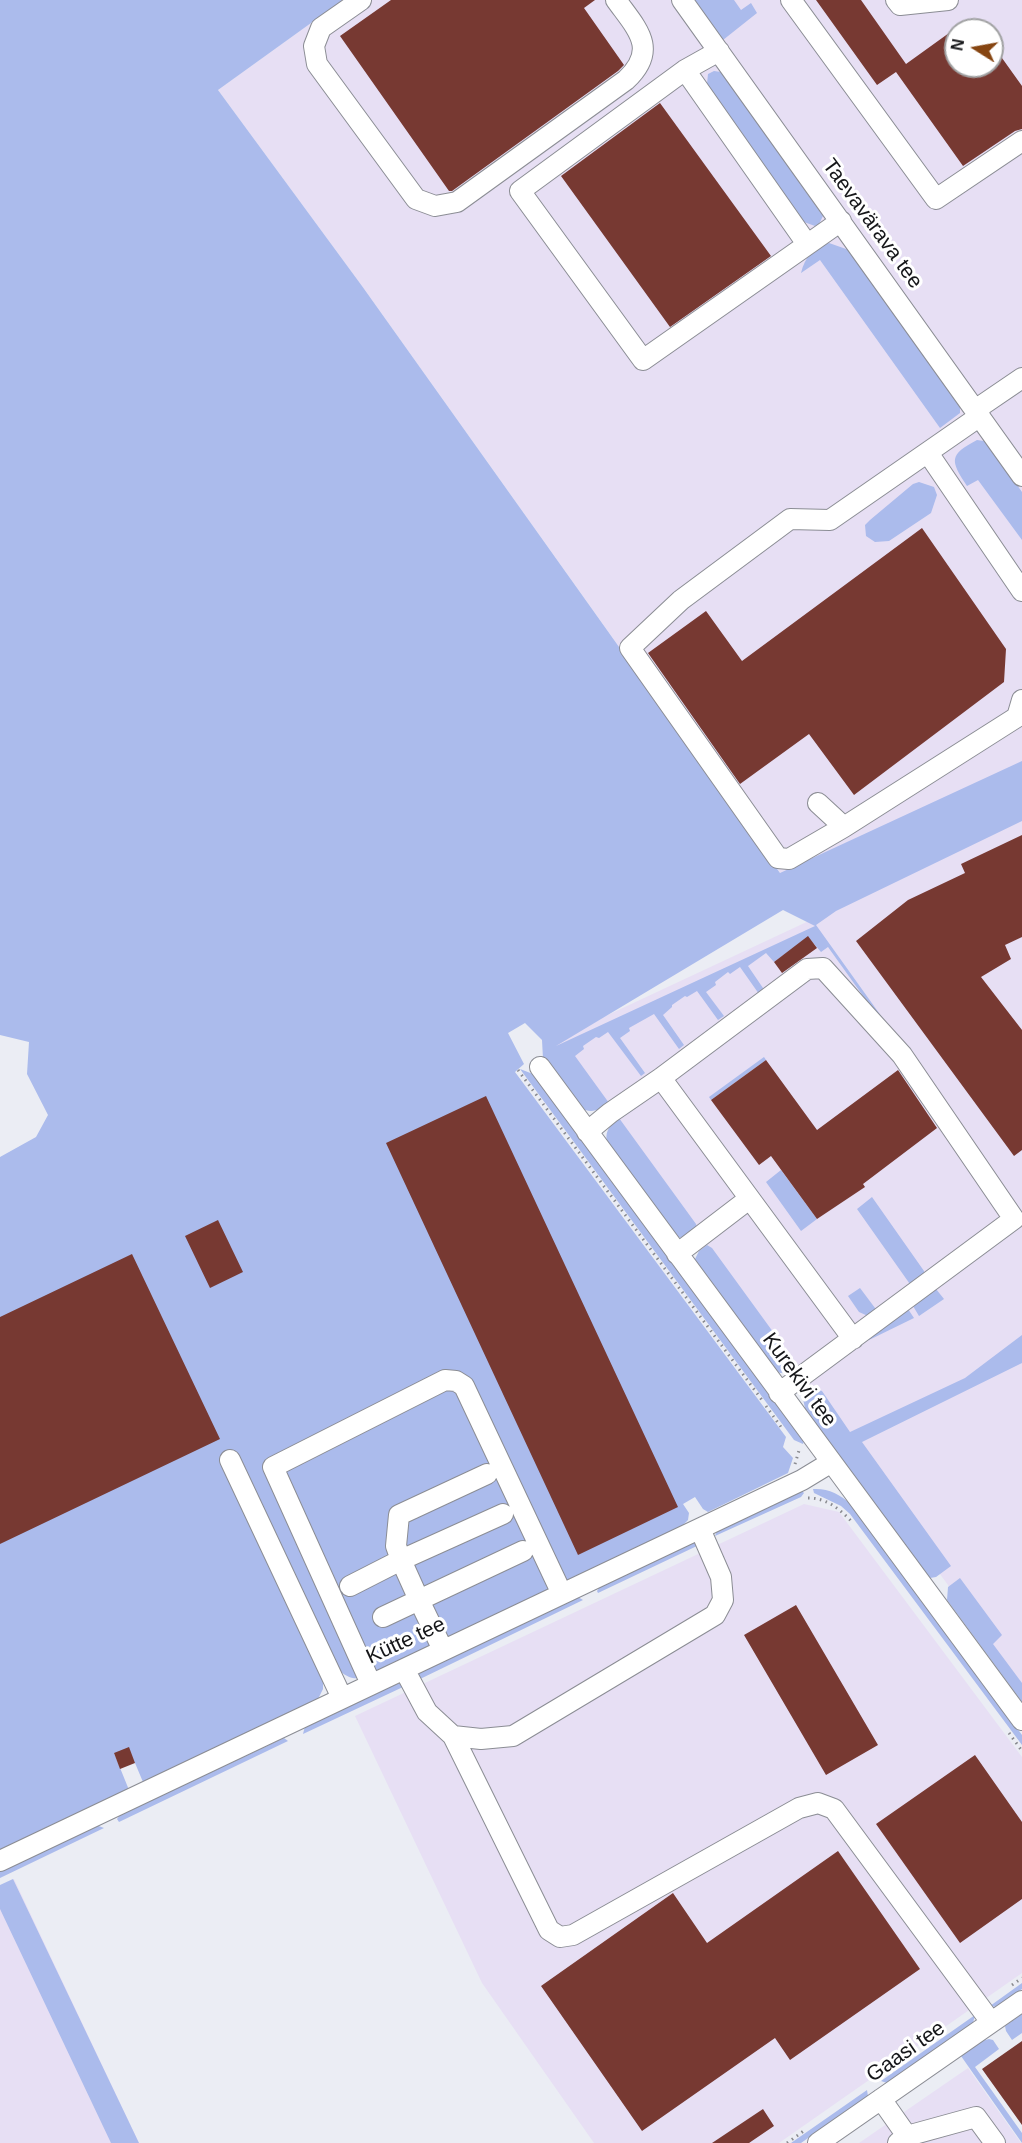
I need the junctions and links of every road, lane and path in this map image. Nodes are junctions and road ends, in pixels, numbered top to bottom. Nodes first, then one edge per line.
1 (361, 0) edge
2 (616, 0) edge
3 (682, 0) edge
4 (791, 0) edge
5 (896, 0) edge
6 (948, 0) edge
7 (719, 51) junction
8 (685, 70) junction
9 (1022, 141) edge
10 (841, 221) junction
11 (807, 244) junction
12 (1022, 378) edge
13 (978, 413) junction
14 (928, 453) junction
15 (1022, 476) edge
16 (1022, 591) edge
17 (1022, 700) edge
18 (818, 803) dead end
19 (844, 826) junction
20 (540, 1067) dead end
21 (518, 1070) dead end
22 (661, 1078) junction
23 (587, 1132) junction
24 (749, 1199) junction
25 (677, 1254) junction
26 (853, 1339) junction
27 (779, 1393) junction
28 (785, 1431) dead end
29 (800, 1447) dead end
30 (230, 1460) dead end
31 (830, 1463) junction
32 (487, 1474) dead end
33 (806, 1489) junction
34 (800, 1502) dead end
35 (503, 1514) dead end
36 (856, 1526) dead end
37 (699, 1529) junction
38 (523, 1551) dead end
39 (401, 1560) junction
40 (350, 1586) dead end
41 (562, 1594) junction
42 (419, 1600) junction
43 (383, 1617) dead end
44 (443, 1650) junction
45 (404, 1669) junction
46 (371, 1684) junction
47 (342, 1698) junction
48 (1015, 1726) edge
49 (453, 1736) junction
50 (1022, 1750) edge
51 (0, 1861) edge
52 (1022, 2001) edge
53 (991, 2022) junction
54 (881, 2099) junction
55 (902, 2140) edge
56 (818, 2143) edge
57 (995, 2143) edge

1 - 2 street
3 - 7 street, Taevavärava tee
4 - 9 street
5 - 6 street
7 - 8 street
7 - 10 street, Taevavärava tee
8 - 11 street
8 - 11 street
10 - 11 street
10 - 13 street, Taevavärava tee
12 - 13 street
13 - 14 street
13 - 15 street, Taevavärava tee
14 - 16 street
14 - 19 street
17 - 19 street
18 - 19 street
20 - 23 street, Kurekivi tee
21 - 28 path
22 - 23 street
22 - 24 street
22 - 26 street
23 - 25 street, Kurekivi tee
24 - 25 street
24 - 26 street
25 - 27 street, Kurekivi tee
26 - 27 street
27 - 31 street, Kurekivi tee
29 - 33 path
30 - 47 street
31 - 33 street, Kütte tee
31 - 48 street, Kurekivi tee
32 - 39 street
33 - 34 path
33 - 36 path
33 - 37 street, Kütte tee
35 - 39 street
37 - 41 street, Kütte tee
37 - 49 street
38 - 42 street
39 - 40 street
39 - 42 street
41 - 44 street, Kütte tee
41 - 46 street
42 - 43 street
42 - 44 street
44 - 45 street, Kütte tee
45 - 46 street, Kütte tee
45 - 49 street
46 - 47 street, Kütte tee
47 - 51 street, Kütte tee
48 - 50 path
49 - 53 street
52 - 53 street, Gaasi tee
53 - 54 street, Gaasi tee
54 - 55 street
54 - 56 street, Gaasi tee
55 - 57 street

